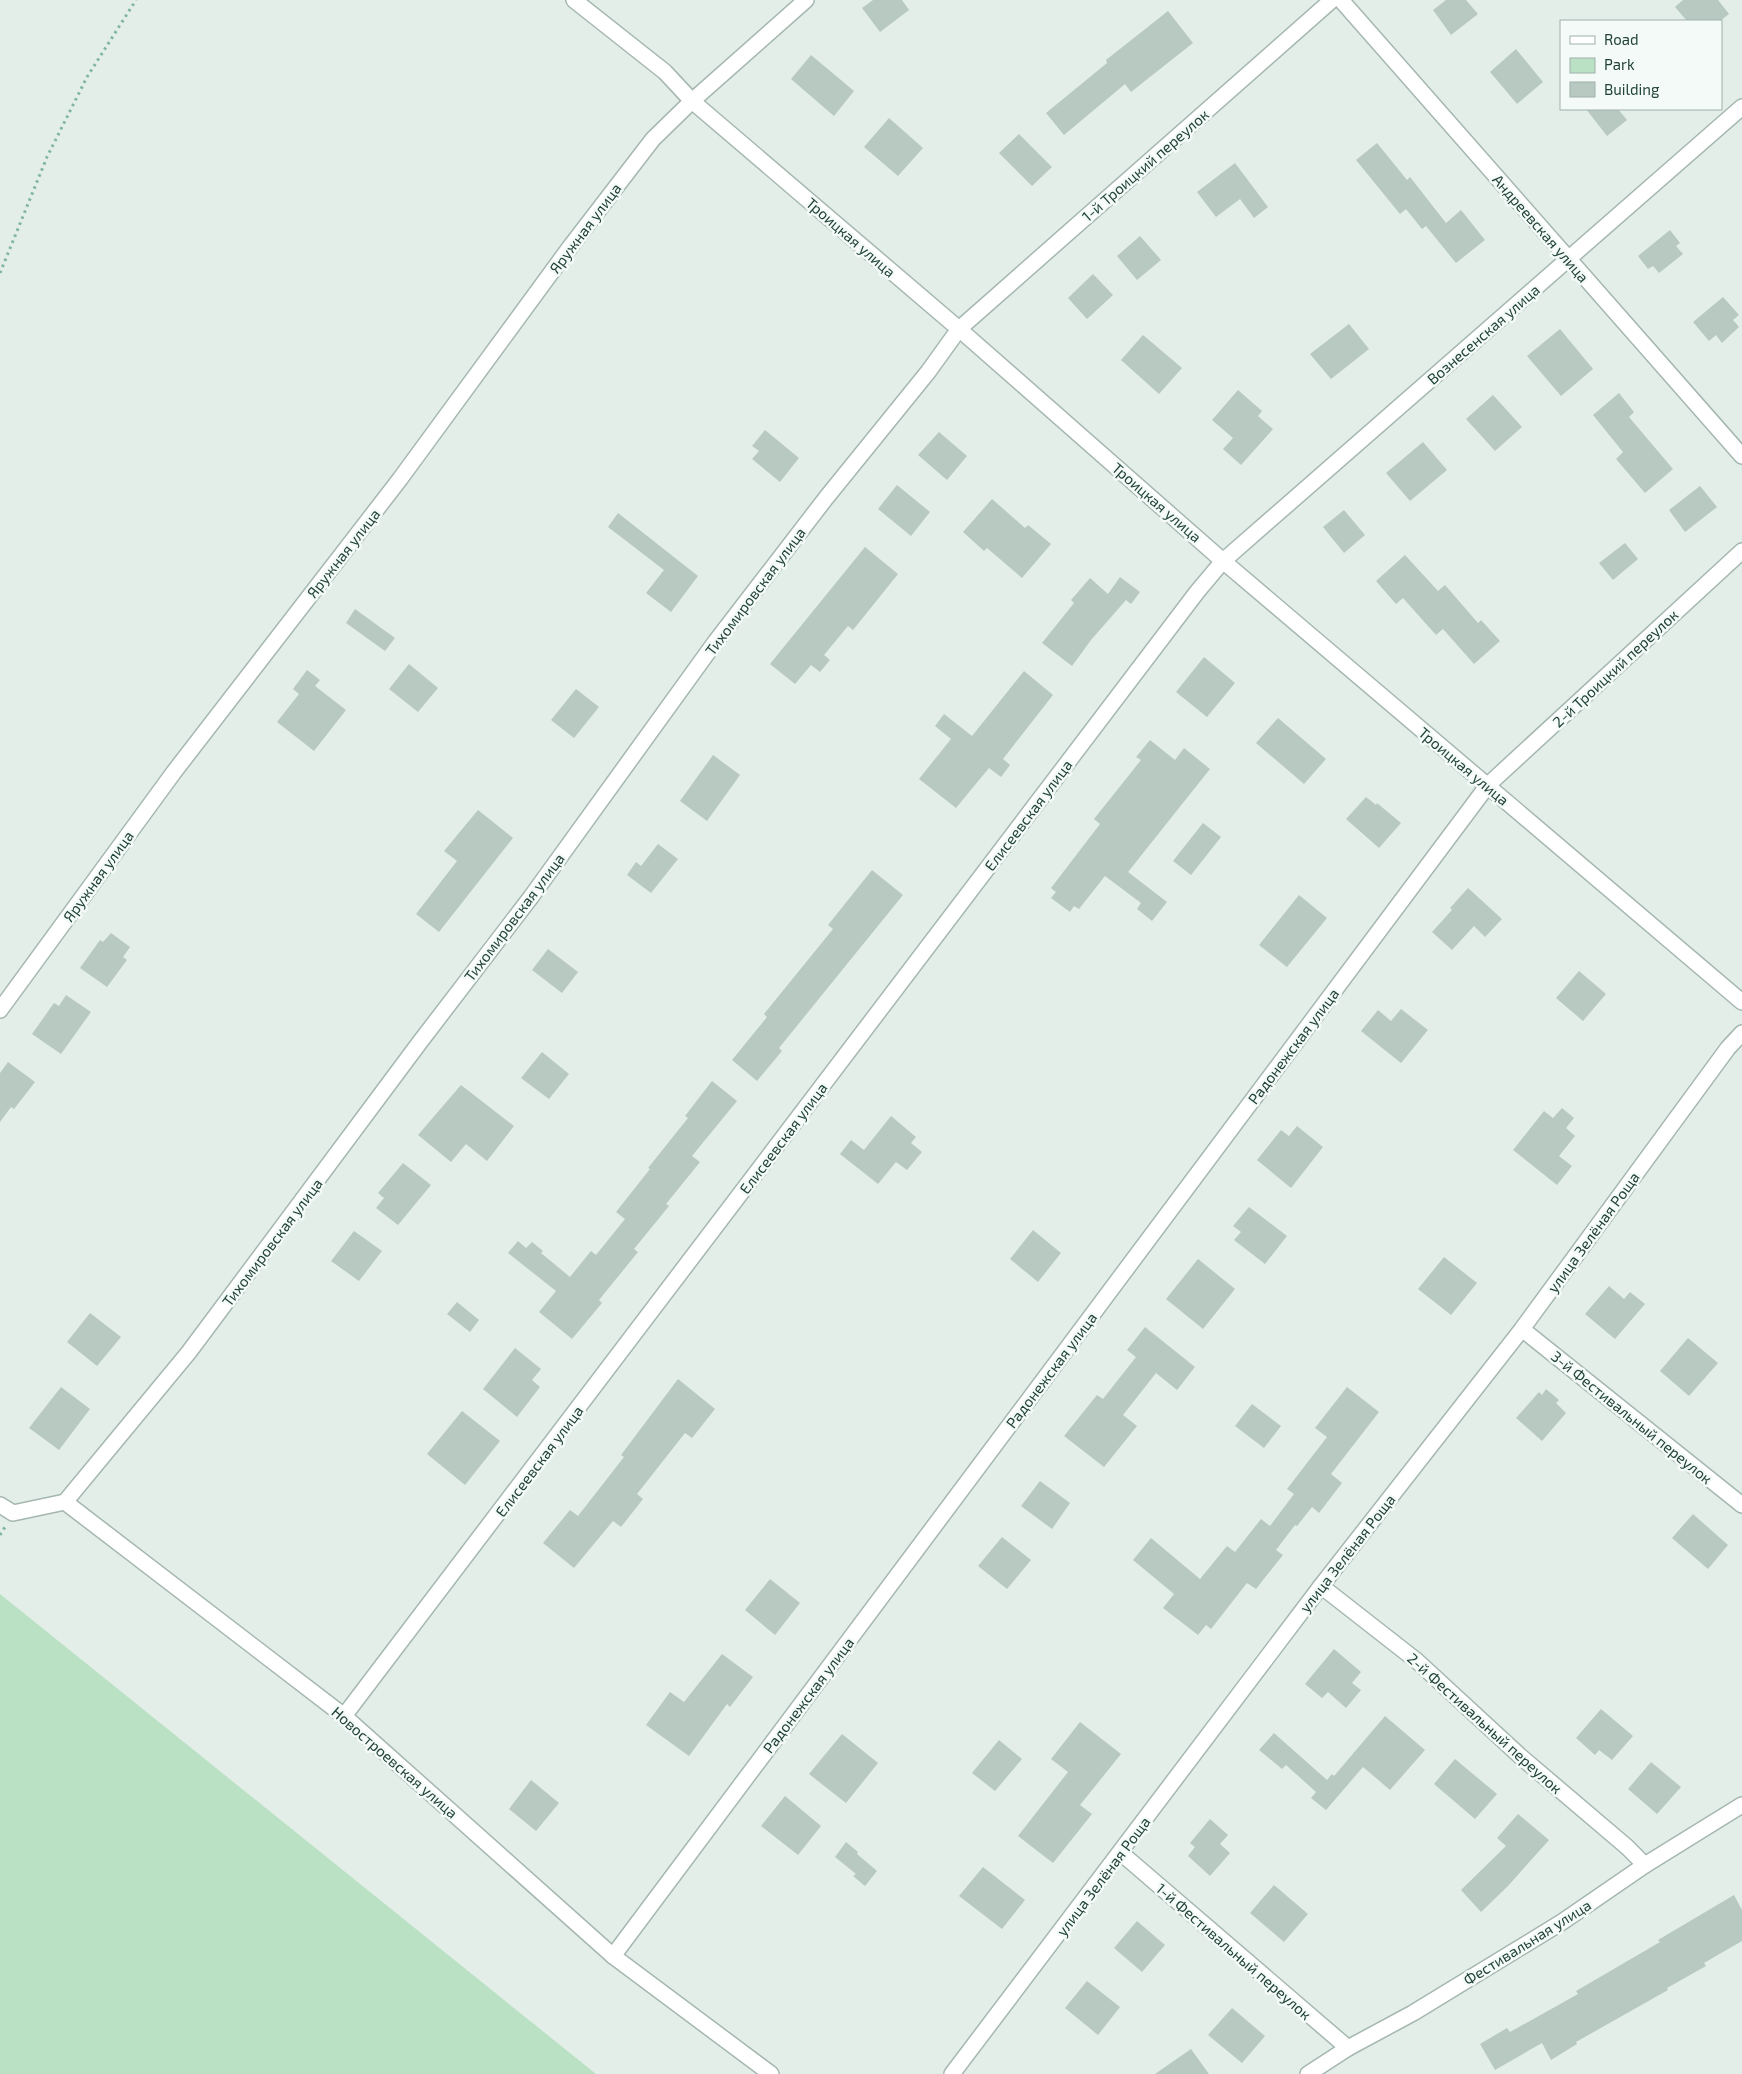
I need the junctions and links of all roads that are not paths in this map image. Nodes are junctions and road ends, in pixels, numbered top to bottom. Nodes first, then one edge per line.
1 (574, 0) edge
2 (806, 0) edge
3 (1332, 0) edge
4 (1341, 0) edge
5 (692, 101) junction
6 (1742, 107) edge
7 (1568, 259) junction
8 (959, 329) junction
9 (1742, 456) edge
10 (1742, 551) edge
11 (1223, 560) junction
12 (1488, 785) junction
13 (1742, 1002) edge
14 (0, 1010) edge
15 (1742, 1033) edge
16 (1522, 1329) junction
17 (65, 1502) junction
18 (0, 1505) edge
19 (1742, 1505) edge
20 (1321, 1586) junction
21 (344, 1716) junction
22 (1742, 1805) edge
23 (1121, 1853) junction
24 (1645, 1865) junction
25 (614, 1956) junction
26 (1348, 2048) junction
27 (771, 2074) edge
28 (952, 2074) edge
29 (1308, 2074) edge

1 - 5 street, Троицкая улица
2 - 5 street, Яружная улица
3 - 8 street, 1-й Троицкий переулок
4 - 7 street, Андреевская улица
5 - 8 street, Троицкая улица
5 - 14 street, Яружная улица
6 - 7 street, Вознесенская улица
7 - 9 street, Андреевская улица
7 - 11 street, Вознесенская улица
8 - 11 street, Троицкая улица
8 - 17 street, Тихомировская улица
10 - 12 street, 2-й Троицкий переулок
11 - 12 street, Троицкая улица
11 - 21 street, Елисеевская улица
12 - 13 street, Троицкая улица
12 - 25 street, Радонежская улица
15 - 16 street, улица Зелёная Роща
16 - 19 street, 3-й Фестивальный переулок
16 - 20 street, улица Зелёная Роща
17 - 18 street
17 - 21 street, Новостроевская улица
20 - 23 street, улица Зелёная Роща
20 - 24 street, 2-й Фестивальный переулок
21 - 25 street, Новостроевская улица
22 - 24 street, Фестивальная улица
23 - 26 street, 1-й Фестивальный переулок
23 - 28 street, улица Зелёная Роща
24 - 26 street, Фестивальная улица
25 - 27 street, Новостроевская улица
26 - 29 street, Фестивальная улица

